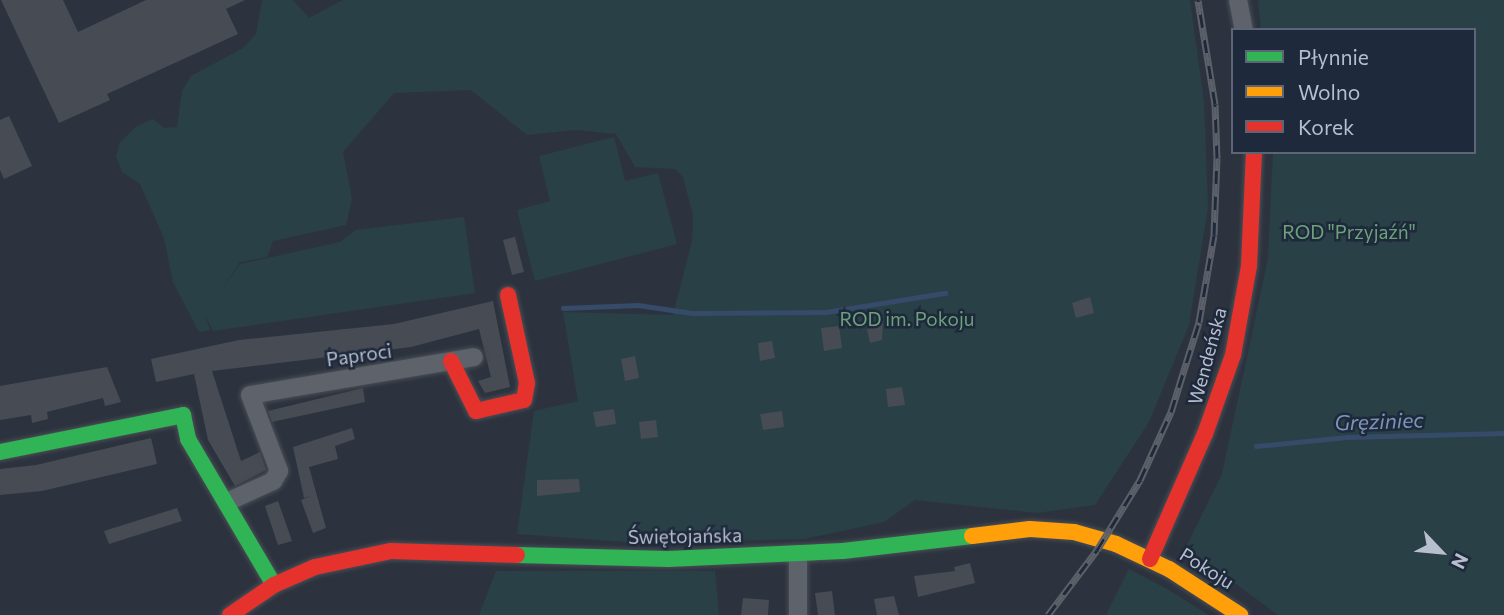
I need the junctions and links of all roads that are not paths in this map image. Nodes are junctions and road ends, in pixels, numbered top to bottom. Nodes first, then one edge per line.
1 (1238, 0) edge
2 (1244, 28) edge
3 (1254, 154) edge
4 (508, 295) dead end
5 (474, 357) dead end
6 (451, 361) junction
7 (0, 452) edge
8 (227, 502) junction
9 (798, 554) junction
10 (1150, 559) junction
11 (274, 585) junction
12 (230, 615) edge
13 (797, 615) edge
14 (1240, 615) edge

1 - 2 street
3 - 10 street, Wendeńska
4 - 6 street
5 - 6 street, Paproci
6 - 8 street, Paproci
7 - 8 street
8 - 11 street
9 - 10 street, Świętojańska
9 - 11 street, Świętojańska
9 - 13 street
10 - 14 street, Pokoju
11 - 12 street, Świętojańska

